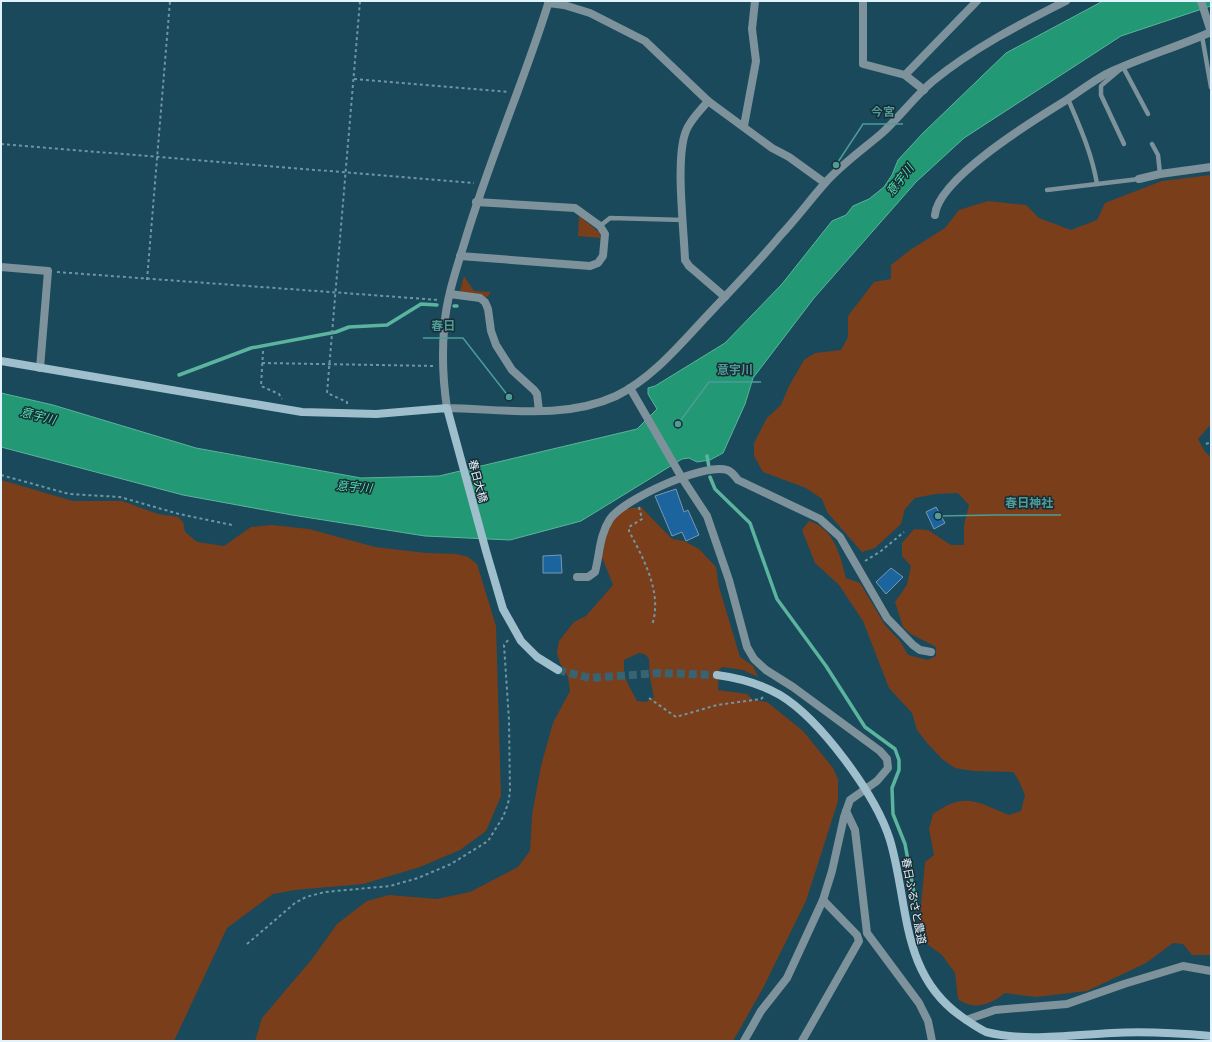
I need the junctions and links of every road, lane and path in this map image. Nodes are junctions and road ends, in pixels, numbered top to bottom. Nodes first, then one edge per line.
1 (170, 1) edge
2 (360, 1) edge
3 (755, 1) edge
4 (863, 1) edge
5 (977, 1) edge
6 (1066, 1) edge
7 (1201, 1) edge
8 (548, 2) edge
9 (1202, 36) junction
10 (1123, 67) junction
11 (905, 75) junction
12 (354, 79) junction
13 (1211, 87) edge
14 (924, 90) junction
15 (517, 96) junction
16 (1068, 99) junction
17 (708, 101) junction
18 (1148, 114) dead end
19 (744, 126) junction
20 (1, 144) edge
21 (1124, 144) dead end
22 (1152, 144) dead end
23 (158, 157) junction
24 (1211, 167) edge
25 (347, 173) junction
26 (1160, 174) junction
27 (1139, 179) joint
28 (825, 183) junction
29 (483, 184) junction
30 (1097, 184) junction
31 (1047, 190) dead end
32 (476, 202) junction
33 (935, 215) dead end
34 (684, 220) junction
35 (600, 226) junction
36 (460, 256) junction
37 (1, 267) edge
38 (48, 271) junction
39 (147, 280) junction
40 (336, 293) junction
41 (449, 297) junction
42 (725, 297) junction
43 (263, 351) dead end
44 (1, 361) edge
45 (262, 363) junction
46 (330, 365) junction
47 (443, 366) junction
48 (40, 368) junction
49 (632, 391) junction
50 (282, 409) junction
51 (538, 411) junction
52 (448, 412) junction
53 (347, 414) junction
54 (1211, 442) edge
55 (1206, 444) dead end
56 (1, 475) edge
57 (681, 476) junction
58 (640, 497) junction
59 (232, 525) dead end
60 (904, 532) dead end
61 (857, 565) junction
62 (577, 577) dead end
63 (652, 625) dead end
64 (516, 634) junction
65 (931, 652) dead end
66 (558, 670) tunnel mouth
67 (717, 675) tunnel mouth
68 (768, 689) junction
69 (650, 698) dead end
70 (865, 789) junction
71 (846, 811) junction
72 (823, 900) junction
73 (867, 933) junction
74 (858, 938) junction
75 (247, 944) dead end
76 (1211, 971) edge
77 (966, 1020) junction
78 (1211, 1036) edge
79 (744, 1041) edge
80 (802, 1041) edge
81 (932, 1041) edge

1 - 23 path
2 - 12 path
3 - 19 street
4 - 11 street
5 - 11 street
6 - 14 street
7 - 9 street
8 - 15 street
8 - 17 street
9 - 10 street
9 - 13 lane
10 - 16 street
10 - 18 lane
10 - 21 lane
11 - 14 street
12 - 15 path
12 - 25 path
14 - 28 street
15 - 29 street
16 - 30 lane
16 - 33 street
17 - 19 street
17 - 34 street
19 - 28 street
20 - 23 path
22 - 26 lane
23 - 25 path
23 - 39 path
24 - 26 street
25 - 29 path
25 - 40 path
26 - 27 street
27 - 30 lane
28 - 42 street
29 - 32 street
30 - 31 lane
32 - 35 street
32 - 36 street
34 - 35 lane
34 - 42 street
35 - 36 street
36 - 41 street
37 - 38 street
38 - 39 path
38 - 48 street
39 - 40 path
40 - 41 path
40 - 46 path
41 - 47 street
41 - 51 street
42 - 49 street
43 - 45 path
44 - 48 street
45 - 46 path
45 - 50 path
46 - 47 path
46 - 53 path
47 - 52 street
48 - 50 street
49 - 51 street
49 - 57 street
50 - 53 street
51 - 52 street
52 - 53 street
52 - 64 street, 春日大橋
54 - 55 path
56 - 59 path
57 - 58 street
57 - 61 street
57 - 70 street
58 - 62 street
58 - 63 path
60 - 61 path
61 - 65 street
64 - 66 street
64 - 75 path
67 - 68 street, 春日ふるさと農道
68 - 69 path
68 - 70 street, 春日ふるさと農道
70 - 71 street
70 - 77 street, 春日ふるさと農道
71 - 72 street
71 - 73 street
72 - 74 street
72 - 79 street
73 - 74 street
73 - 81 street
74 - 80 street
76 - 77 street
77 - 78 street, 春日ふるさと農道

